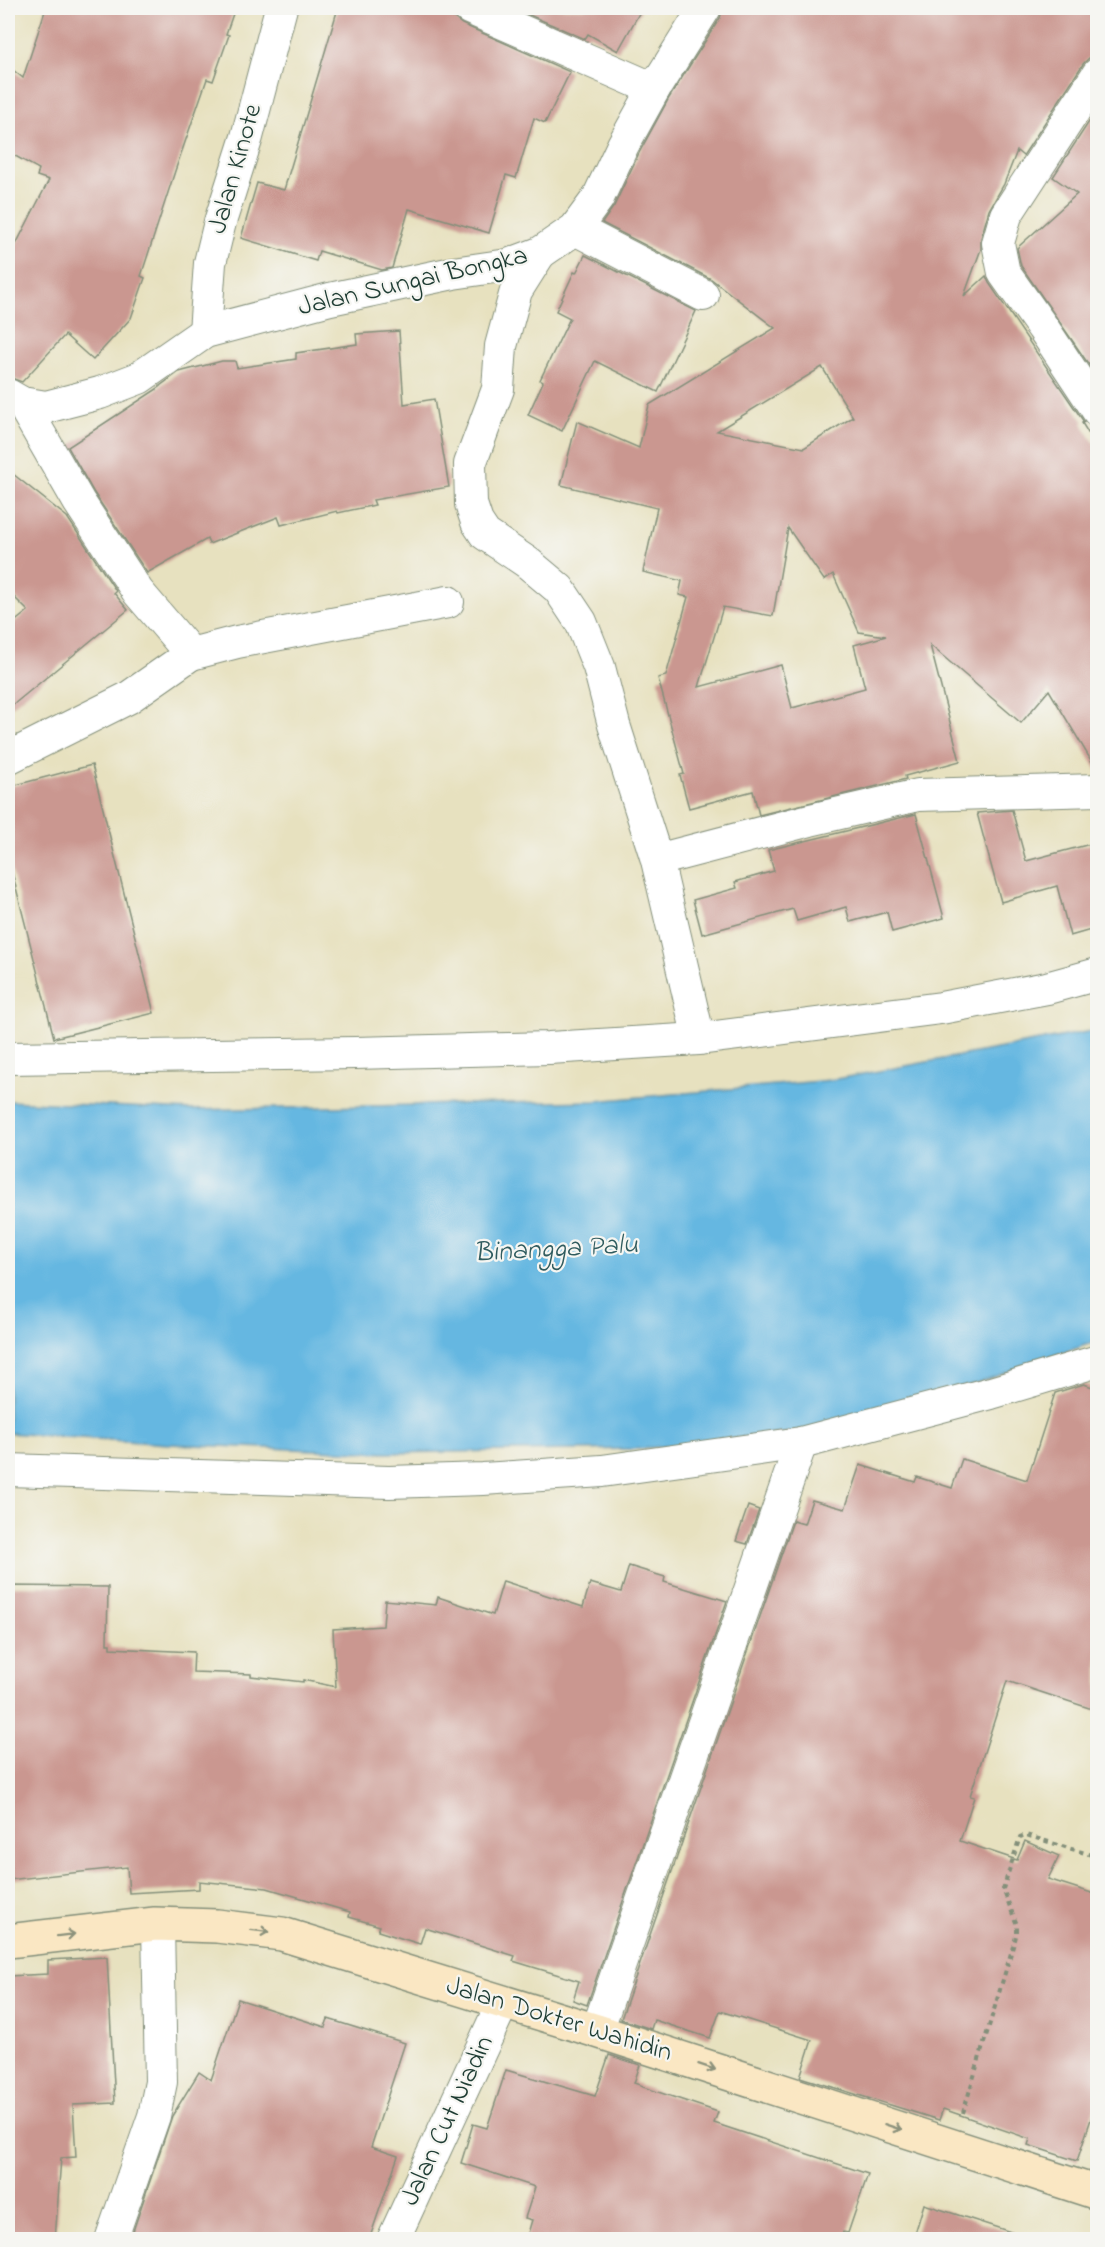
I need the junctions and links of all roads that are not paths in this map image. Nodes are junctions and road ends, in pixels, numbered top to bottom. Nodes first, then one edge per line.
1 (281, 8) edge
2 (470, 8) edge
3 (705, 8) edge
4 (1098, 74) edge
5 (654, 89) junction
6 (575, 230) junction
7 (540, 253) junction
8 (703, 295) dead end
9 (205, 332) junction
10 (15, 399) edge
11 (1098, 411) edge
12 (448, 602) dead end
13 (191, 654) junction
14 (8, 758) edge
15 (1098, 790) edge
16 (657, 860) junction
17 (1098, 974) edge
18 (699, 1039) junction
19 (8, 1058) edge
20 (1098, 1361) edge
21 (801, 1443) junction
22 (8, 1470) edge
23 (158, 1924) junction
24 (8, 1941) edge
25 (503, 2002) junction
26 (597, 2031) junction
27 (1098, 2193) edge
28 (111, 2240) edge
29 (393, 2240) edge

1 - 9 street, Jalan Kinote
2 - 5 street
3 - 5 street, Jalan Sungai Bongka
4 - 11 street
5 - 6 street, Jalan Sungai Bongka
6 - 7 street, Jalan Sungai Bongka
6 - 8 street
7 - 9 street, Jalan Sungai Bongka
7 - 16 street
9 - 10 street
10 - 13 street
12 - 13 street
13 - 14 street
15 - 16 street
16 - 18 street
17 - 18 street
18 - 19 street
20 - 21 street
21 - 22 street
21 - 26 street
24 -> 23 street, Jalan Dokter Wahidin
23 -> 25 street, Jalan Dokter Wahidin
23 - 28 street
25 - 26 street, Jalan Dokter Wahidin
25 - 29 street, Jalan Cut Niadin
26 -> 27 street, Jalan Dokter Wahidin

